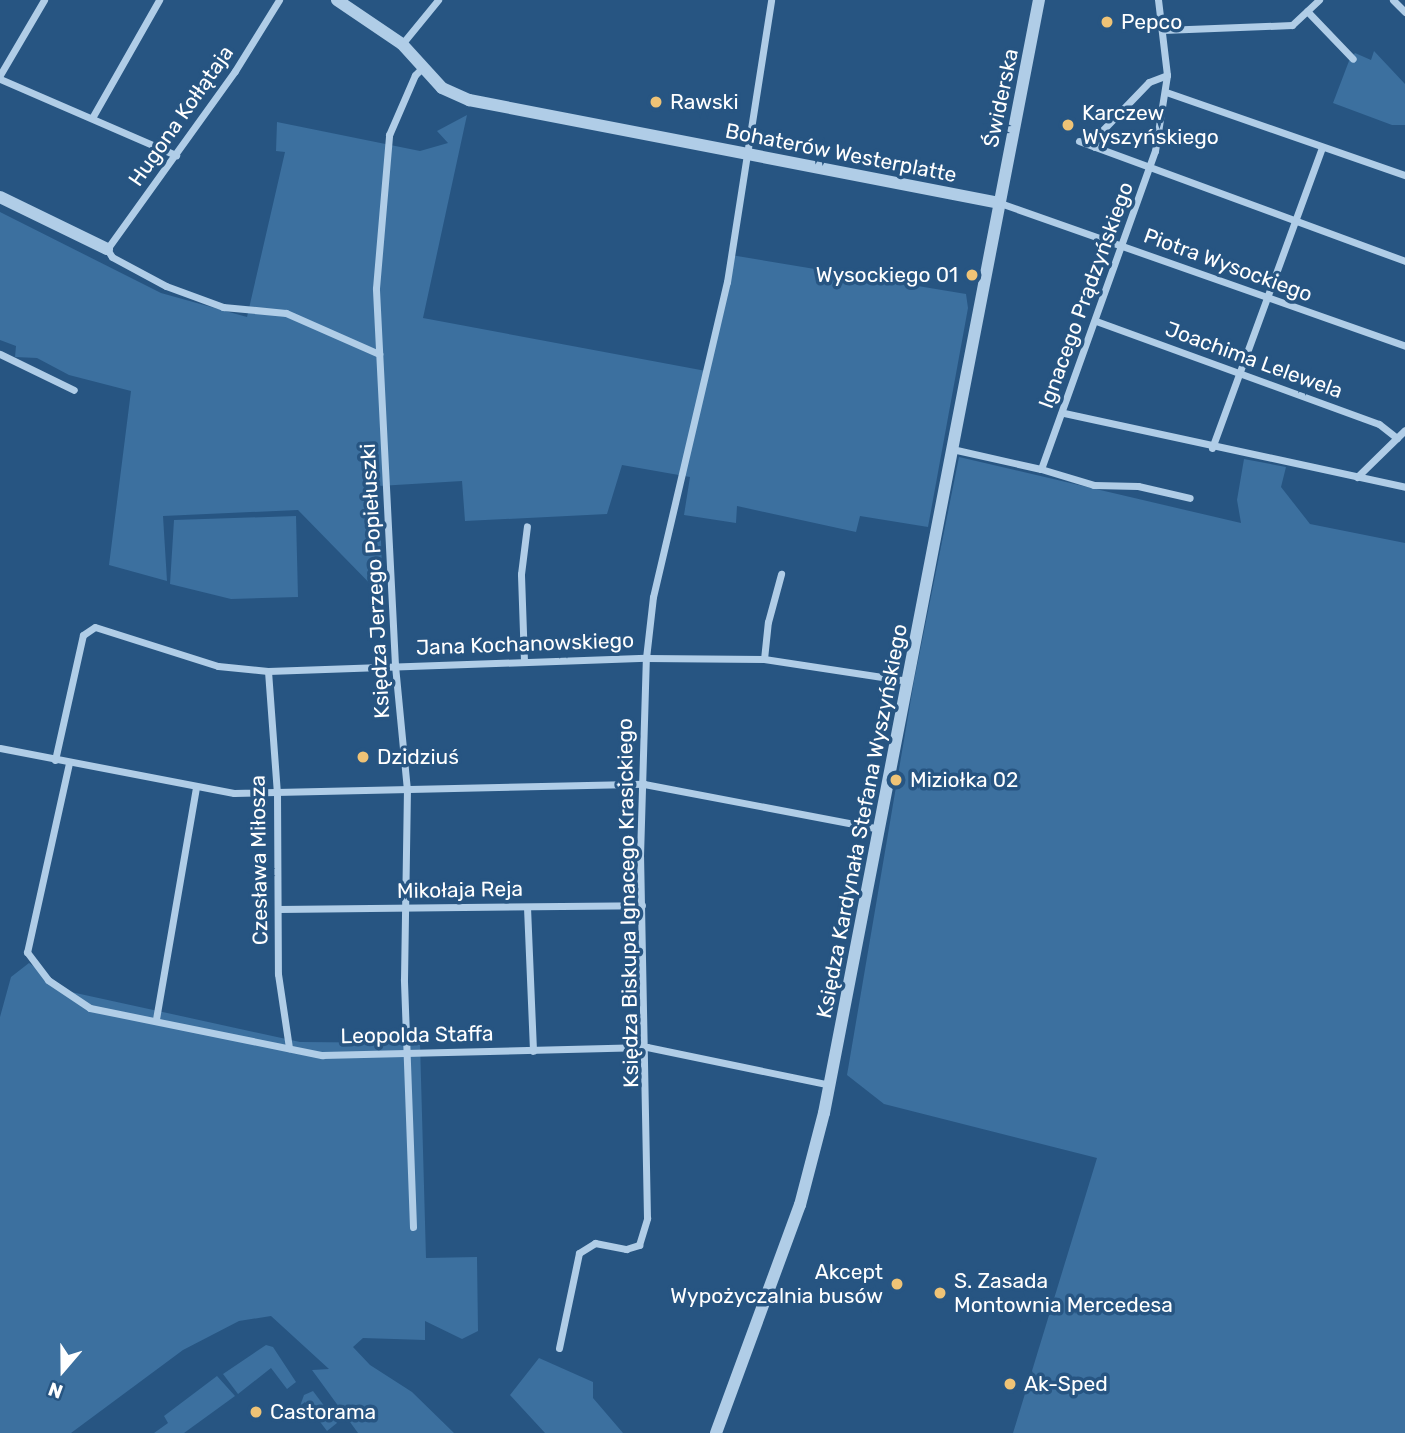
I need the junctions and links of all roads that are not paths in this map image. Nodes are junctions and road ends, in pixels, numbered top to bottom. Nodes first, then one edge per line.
1 (44, 0) edge
2 (159, 0) edge
3 (279, 0) edge
4 (337, 0) edge
5 (438, 0) edge
6 (771, 0) edge
7 (1038, 0) edge
8 (1158, 0) edge
9 (1319, 0) edge
10 (1393, 0) edge
11 (1307, 11) junction
12 (1405, 12) edge
13 (1163, 30) junction
14 (402, 44) junction
15 (1353, 59) dead end
16 (422, 68) junction
17 (1167, 75) junction
18 (0, 77) edge
19 (1166, 92) junction
20 (92, 118) junction
21 (1079, 141) dead end
22 (1095, 146) junction
23 (1322, 147) junction
24 (176, 155) junction
25 (746, 155) junction
26 (1150, 169) junction
27 (1405, 175) edge
28 (0, 197) edge
29 (1000, 204) junction
30 (1294, 221) junction
31 (1122, 246) junction
32 (107, 249) junction
33 (1405, 261) edge
34 (1267, 297) junction
35 (1096, 321) junction
36 (1405, 346) edge
37 (0, 354) edge
38 (379, 354) junction
39 (1240, 372) junction
40 (74, 390) dead end
41 (1064, 412) junction
42 (1405, 430) edge
43 (1397, 438) junction
44 (1212, 448) junction
45 (952, 449) junction
46 (1041, 469) junction
47 (1357, 477) junction
48 (1405, 487) edge
49 (1189, 498) dead end
50 (527, 526) dead end
51 (781, 574) dead end
52 (646, 658) junction
53 (764, 659) junction
54 (524, 661) junction
55 (395, 666) junction
56 (268, 671) junction
57 (908, 681) junction
58 (0, 748) edge
59 (55, 760) junction
60 (69, 763) junction
61 (644, 784) junction
62 (196, 788) junction
63 (407, 790) junction
64 (277, 793) junction
65 (879, 829) junction
66 (642, 905) junction
67 (527, 907) junction
68 (278, 909) junction
69 (406, 909) junction
70 (156, 1019) junction
71 (647, 1047) junction
72 (289, 1048) junction
73 (533, 1051) junction
74 (407, 1053) junction
75 (830, 1084) junction
76 (413, 1227) dead end
77 (559, 1348) dead end
78 (716, 1433) edge

1 - 18 street
2 - 20 street
3 - 24 street, Hugona Kołłątaja
4 - 14 street, Bohaterów Westerplatte
5 - 14 street
6 - 25 street, Księdza Biskupa Ignacego Krasickiego
7 - 29 street, Świderska
8 - 13 street, Ignacego Prądzyńskiego
9 - 11 street
10 - 12 street
11 - 13 street
11 - 15 street
13 - 17 street, Ignacego Prądzyńskiego
14 - 16 street, Bohaterów Westerplatte
16 - 25 street, Bohaterów Westerplatte
16 - 38 street, Księdza Jerzego Popiełuszki
17 - 19 street, Ignacego Prądzyńskiego
17 - 22 street
18 - 20 street
19 - 23 street
19 - 26 street, Ignacego Prądzyńskiego
20 - 24 street
21 - 22 street
22 - 26 street
23 - 27 street
23 - 30 street
24 - 32 street, Hugona Kołłątaja
25 - 29 street, Bohaterów Westerplatte
25 - 52 street, Księdza Biskupa Ignacego Krasickiego
26 - 30 street
26 - 31 street, Ignacego Prądzyńskiego
28 - 32 street
29 - 31 street, Piotra Wysockiego
29 - 45 street, Księdza Kardynała Stefana Wyszyńskiego
30 - 33 street
30 - 34 street
31 - 34 street, Piotra Wysockiego
31 - 35 street, Ignacego Prądzyńskiego
32 - 38 street
34 - 36 street, Piotra Wysockiego
34 - 39 street
35 - 39 street, Joachima Lelewela
35 - 41 street, Ignacego Prądzyńskiego
37 - 40 street
38 - 55 street, Księdza Jerzego Popiełuszki
39 - 43 street, Joachima Lelewela
39 - 44 street
41 - 44 street
41 - 46 street, Ignacego Prądzyńskiego
42 - 43 street
43 - 47 street
44 - 47 street
45 - 46 street
45 - 57 street, Księdza Kardynała Stefana Wyszyńskiego
46 - 49 street
47 - 48 street
50 - 54 street
51 - 53 street
52 - 53 street, Jana Kochanowskiego
52 - 54 street, Jana Kochanowskiego
52 - 61 street, Księdza Biskupa Ignacego Krasickiego
53 - 57 street, Jana Kochanowskiego
54 - 55 street, Jana Kochanowskiego
55 - 56 street, Jana Kochanowskiego
55 - 63 street, Księdza Jerzego Popiełuszki
56 - 59 street, Jana Kochanowskiego
56 - 64 street, Czesława Miłosza
57 - 65 street, Księdza Kardynała Stefana Wyszyńskiego
58 - 59 street
59 - 60 street
60 - 62 street
60 - 70 street, Leopolda Staffa
61 - 63 street
61 - 65 street
61 - 66 street, Księdza Biskupa Ignacego Krasickiego
62 - 64 street
62 - 70 street
63 - 64 street
63 - 69 street, Księdza Jerzego Popiełuszki
64 - 68 street, Czesława Miłosza
65 - 75 street, Księdza Kardynała Stefana Wyszyńskiego
66 - 67 street, Mikołaja Reja
66 - 71 street, Księdza Biskupa Ignacego Krasickiego
67 - 69 street, Mikołaja Reja
67 - 73 street
68 - 69 street, Mikołaja Reja
68 - 72 street, Czesława Miłosza
69 - 74 street, Księdza Jerzego Popiełuszki
70 - 72 street, Leopolda Staffa
71 - 73 street, Leopolda Staffa
71 - 75 street, Leopolda Staffa
71 - 77 street, Księdza Biskupa Ignacego Krasickiego
72 - 74 street, Leopolda Staffa
73 - 74 street, Leopolda Staffa
74 - 76 street, Księdza Jerzego Popiełuszki
75 - 78 street, Księdza Kardynała Stefana Wyszyńskiego

